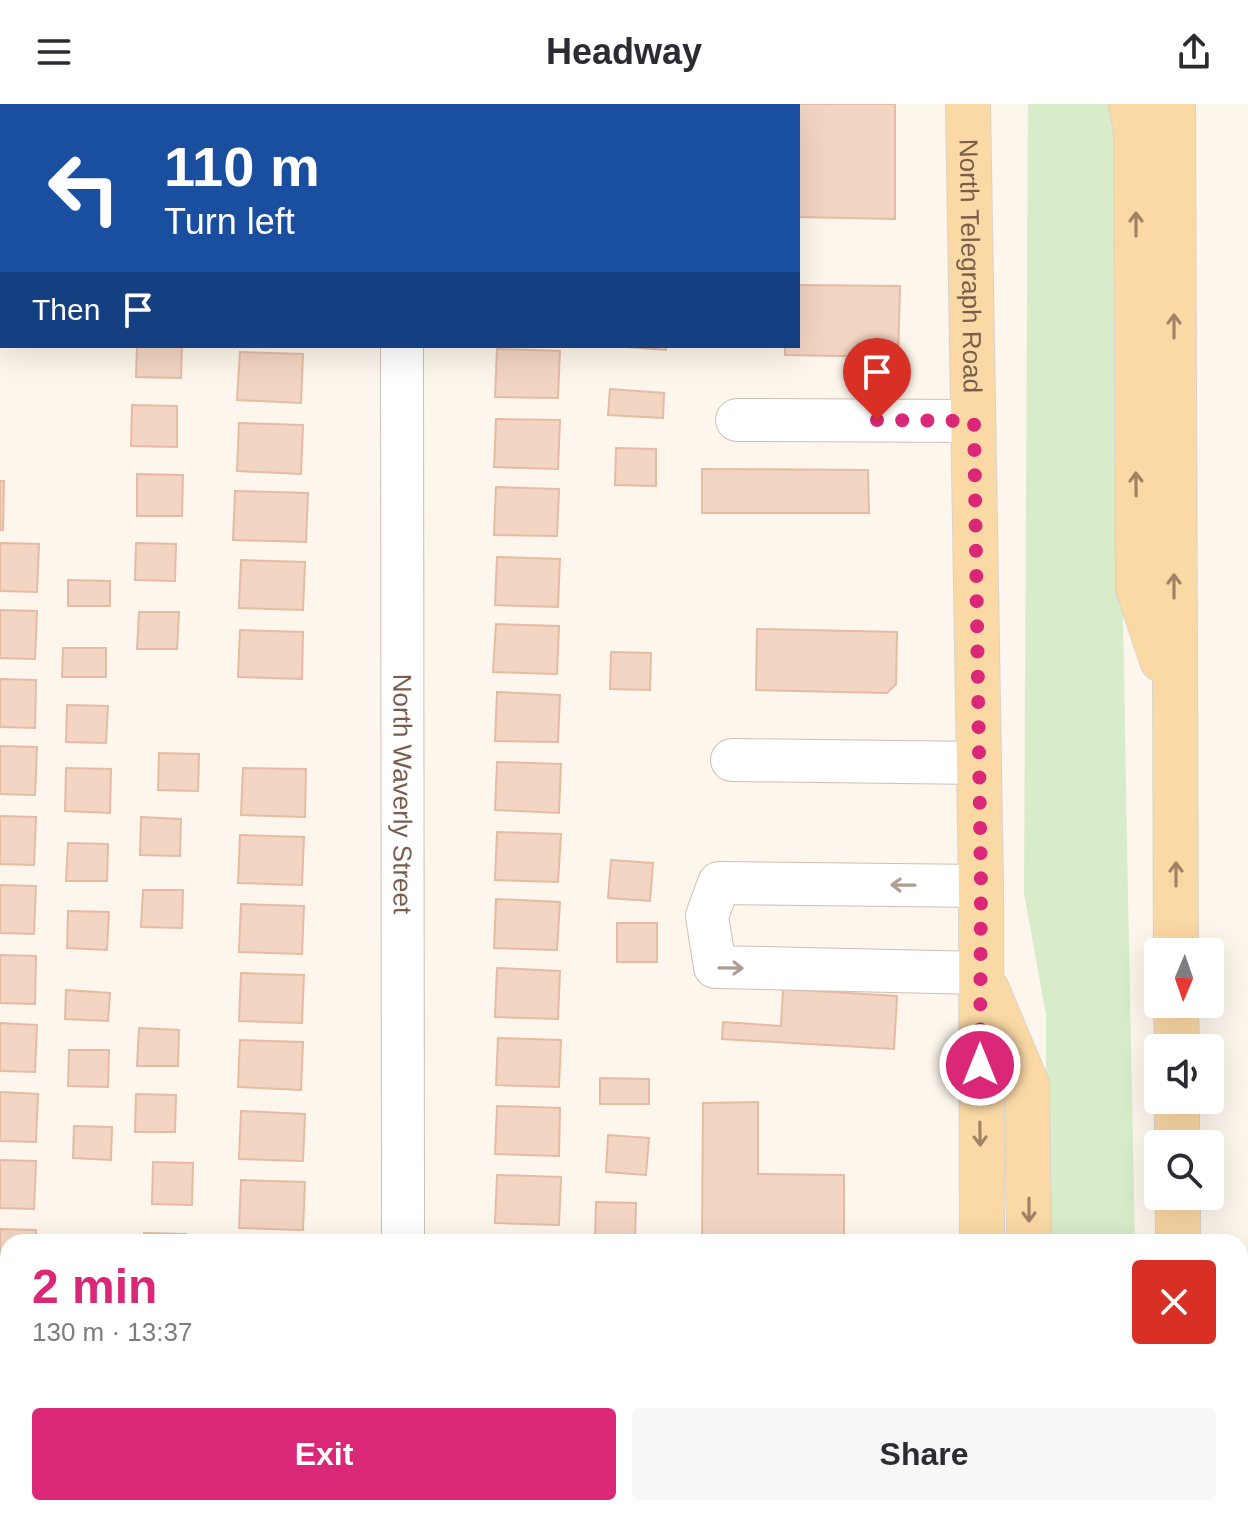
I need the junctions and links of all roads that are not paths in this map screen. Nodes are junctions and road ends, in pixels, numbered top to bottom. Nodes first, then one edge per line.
1 (968, 104) edge
2 (1131, 104) edge
3 (1173, 104) edge
4 (402, 348) edge
5 (737, 420) dead end
6 (974, 421) junction
7 (1174, 696) junction
8 (732, 760) dead end
9 (979, 763) junction
10 (981, 886) junction
11 (1176, 938) edge
12 (980, 973) junction
13 (1178, 1210) edge
14 (403, 1234) edge
15 (982, 1234) edge
16 (1029, 1234) edge
17 (1178, 1234) edge

1 - 6 main road, North Telegraph Road
7 -> 2 main road
7 -> 3 main road
4 - 14 street, North Waverly Street
5 - 6 street
6 - 9 main road, North Telegraph Road
11 -> 7 main road
8 - 9 street
9 - 10 main road, North Telegraph Road
10 - 12 main road, North Telegraph Road
10 -> 12 street
12 -> 15 main road, North Telegraph Road
12 -> 16 main road
13 - 17 main road

